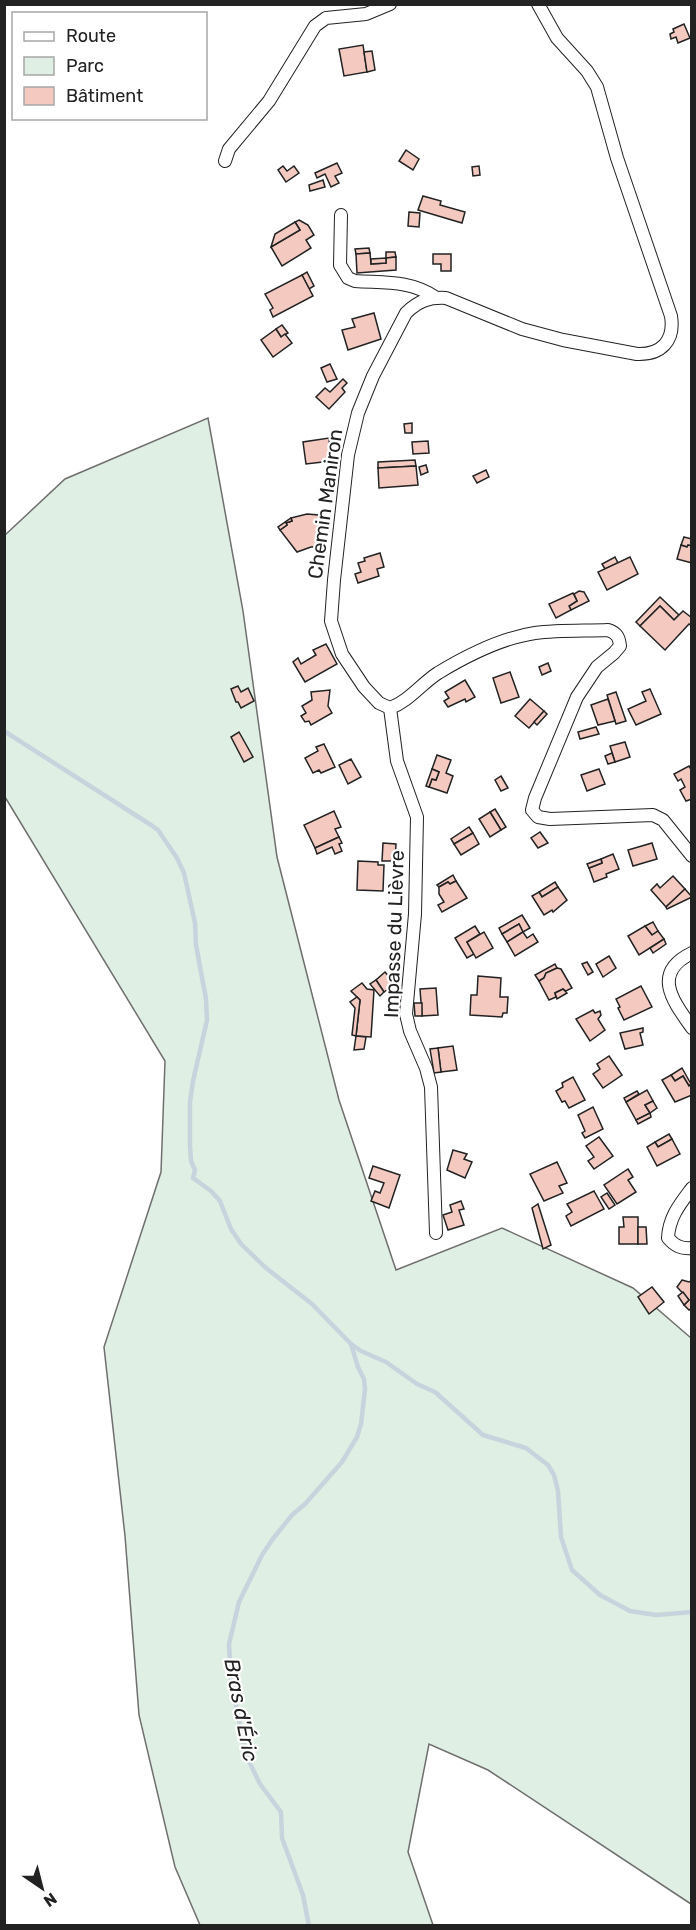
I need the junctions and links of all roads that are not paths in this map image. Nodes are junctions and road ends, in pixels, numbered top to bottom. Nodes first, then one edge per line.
1 (390, 4) edge
2 (538, 4) edge
3 (225, 161) dead end
4 (341, 215) dead end
5 (435, 297) junction
6 (390, 708) junction
7 (692, 856) edge
8 (692, 953) edge
9 (692, 1028) edge
10 (692, 1188) edge
11 (436, 1233) dead end
12 (692, 1248) edge

1 - 3 street
2 - 5 street
4 - 5 street
5 - 6 street, Chemin Maniron
6 - 7 street
6 - 11 street, Impasse du Lièvre
8 - 9 street
10 - 12 street

